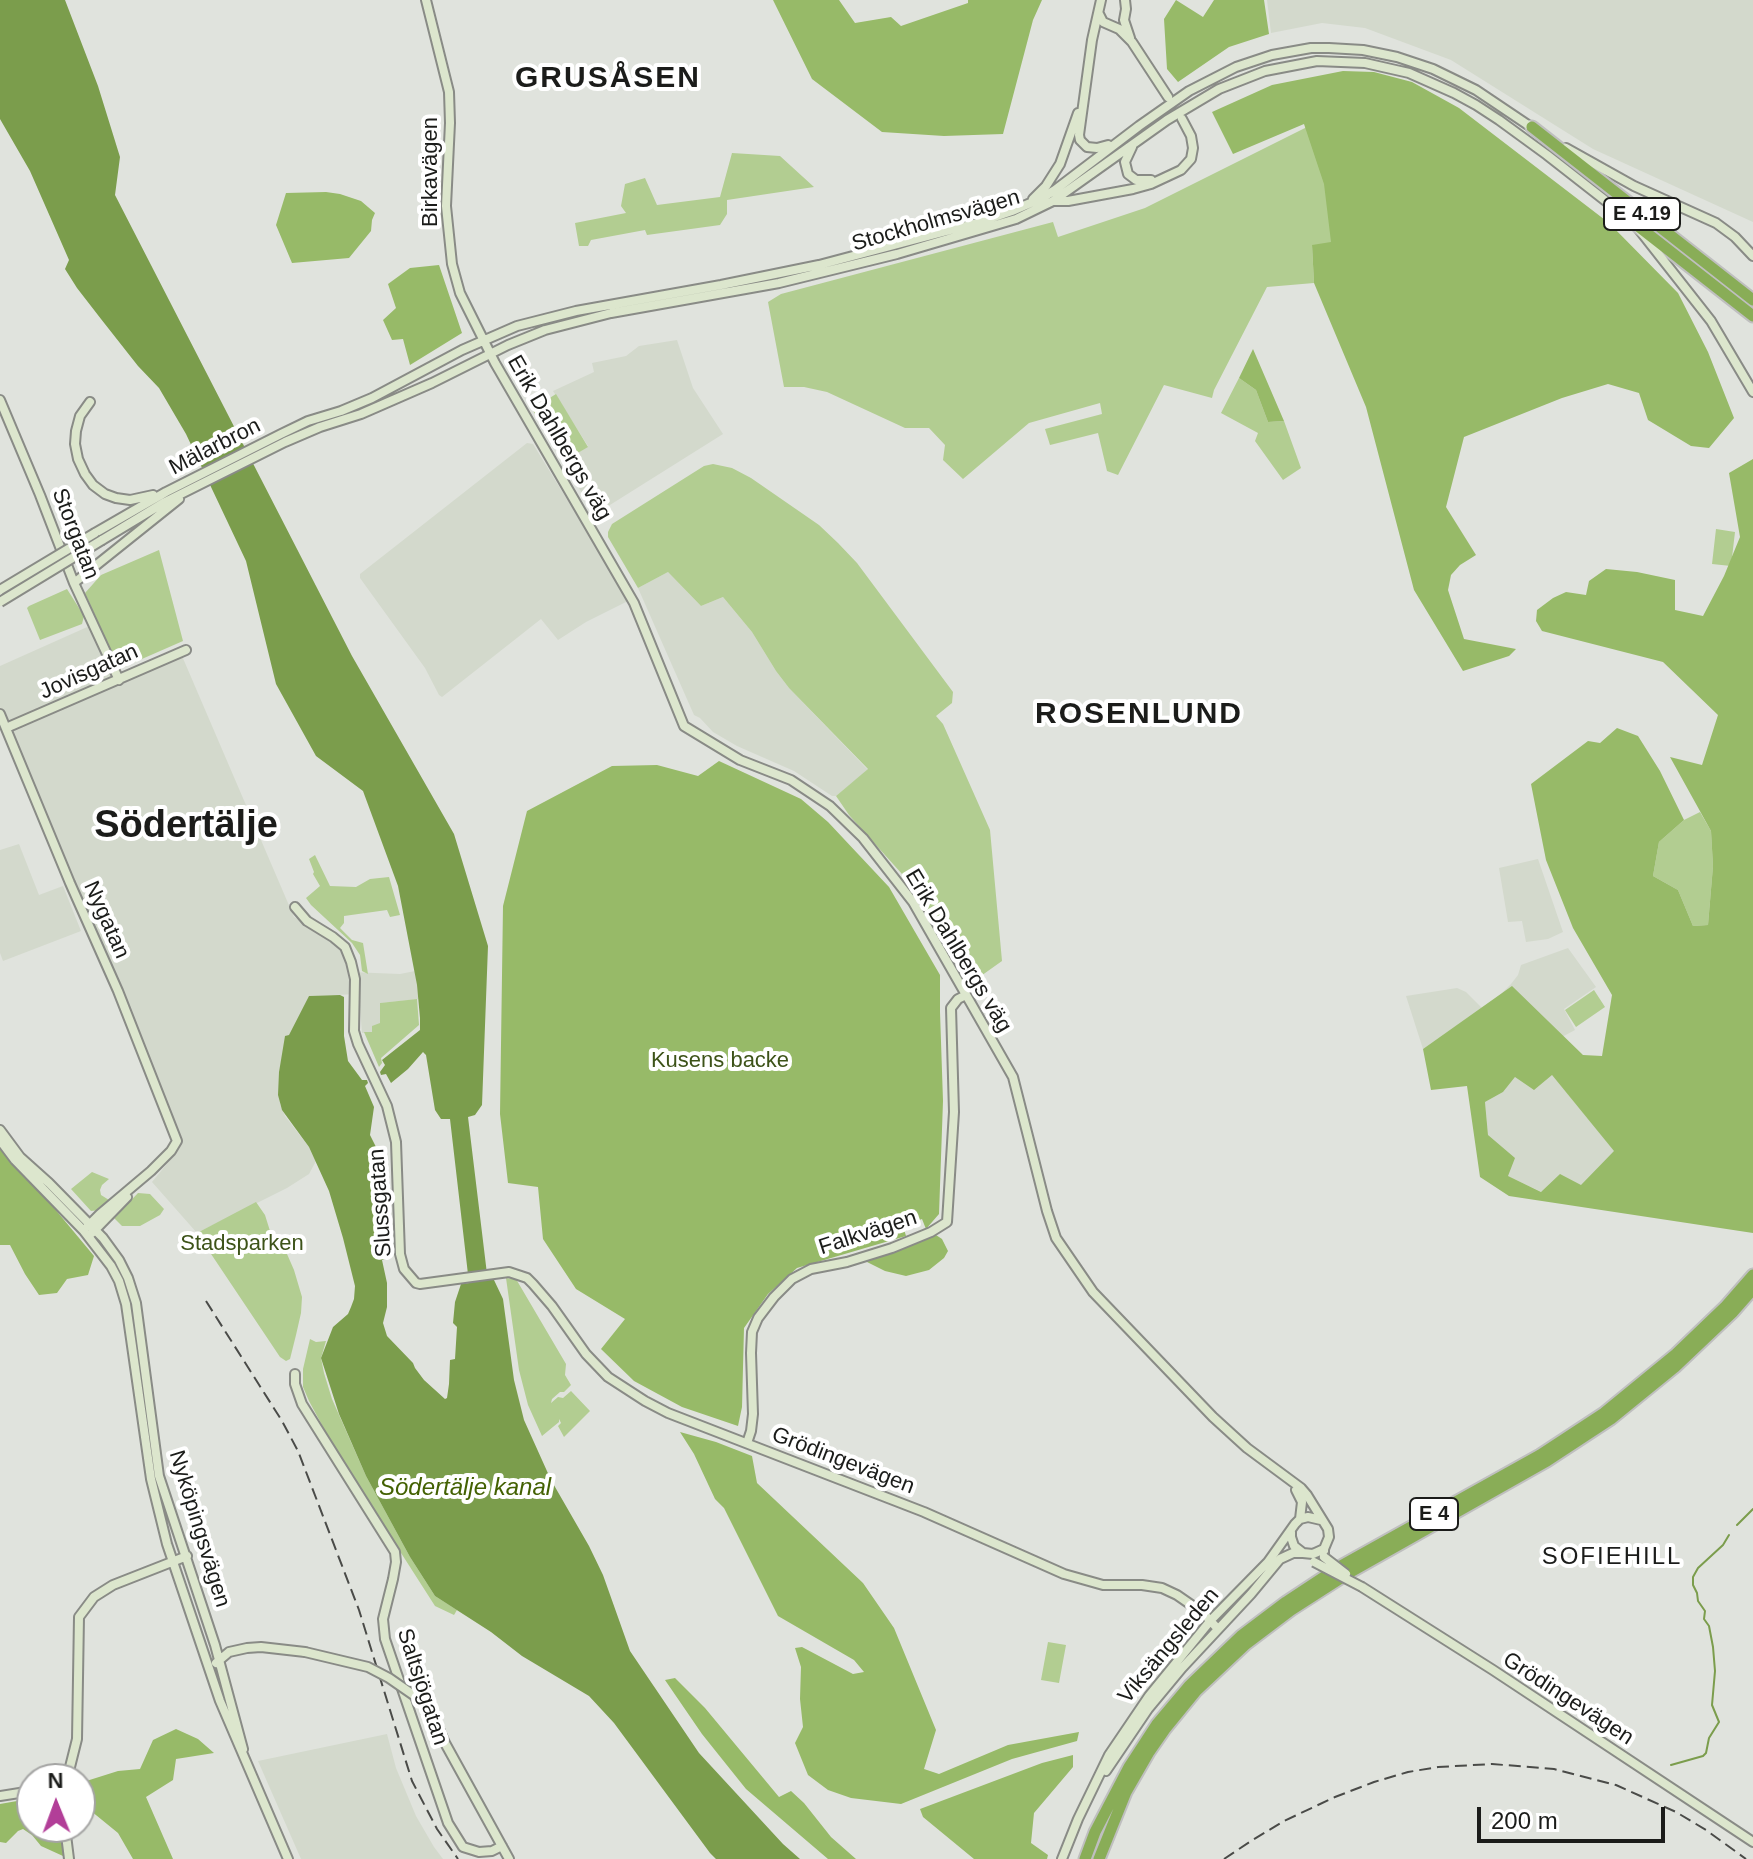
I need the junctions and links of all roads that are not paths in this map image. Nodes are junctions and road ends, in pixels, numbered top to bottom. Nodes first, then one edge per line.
1 (426, 0) edge
2 (1101, 0) edge
3 (1133, 0) edge
4 (1126, 5) edge
5 (1098, 13) junction
6 (1124, 20) junction
7 (1112, 26) junction
8 (1132, 42) junction
9 (1091, 47) junction
10 (1085, 93) junction
11 (1168, 97) dead end
12 (1182, 119) dead end
13 (1532, 127) junction
14 (1116, 142) junction
15 (1133, 145) junction
16 (1163, 178) junction
17 (1053, 201) junction
18 (1026, 205) junction
19 (1634, 223) junction
20 (1753, 256) edge
21 (1753, 300) edge
22 (1753, 316) edge
23 (483, 340) junction
24 (490, 354) junction
25 (1753, 392) edge
26 (0, 400) edge
27 (90, 402) dead end
28 (283, 438) junction
29 (169, 499) junction
30 (98, 536) junction
31 (74, 583) junction
32 (0, 590) edge
33 (0, 602) edge
34 (186, 650) dead end
35 (119, 680) junction
36 (0, 714) edge
37 (6, 728) junction
38 (295, 907) dead end
39 (966, 995) junction
40 (0, 1130) edge
41 (0, 1140) edge
42 (89, 1230) junction
43 (1753, 1275) edge
44 (466, 1279) joint
45 (1753, 1289) edge
46 (295, 1374) dead end
47 (747, 1443) junction
48 (1284, 1477) junction
49 (1300, 1519) junction
50 (1322, 1520) junction
51 (1292, 1531) junction
52 (1324, 1553) junction
53 (1304, 1554) junction
54 (187, 1556) junction
55 (173, 1561) junction
56 (1362, 1587) junction
57 (1211, 1620) junction
58 (1218, 1629) junction
59 (215, 1645) junction
60 (201, 1646) junction
61 (283, 1648) junction
62 (236, 1651) junction
63 (219, 1659) junction
64 (210, 1674) junction
65 (1112, 1756) junction
66 (245, 1758) junction
67 (71, 1763) edge
68 (1133, 1769) junction
69 (1111, 1811) junction
70 (1753, 1842) edge
71 (502, 1846) junction
72 (288, 1859) edge
73 (509, 1859) edge
74 (1062, 1859) edge
75 (1085, 1859) edge
76 (1099, 1859) edge

1 - 23 main road, Birkavägen
2 - 5 main road
3 - 4 main road
4 - 6 main road
5 - 7 main road
5 - 9 main road
6 - 7 main road
6 - 8 main road
7 - 8 main road
7 - 9 main road
8 - 11 main road
9 - 10 main road
10 - 14 main road
10 - 18 main road
12 - 16 main road
13 - 14 main road, Stockholmsvägen / E 4.19
13 - 20 main road, Stockholmsvägen
13 - 21 highway, E 4.19
14 - 18 main road, Stockholmsvägen / E 4.19
15 - 16 main road
15 - 17 main road, Stockholmsvägen / E 4.19
15 - 19 main road, Stockholmsvägen / E 4.19
16 - 17 main road
17 - 24 main road, Stockholmsvägen / E 4.19
18 - 23 main road, Stockholmsvägen / E 4.19
19 - 22 highway, E 4.19
19 - 25 main road, Stockholmsvägen
23 - 24 main road, Birkavägen
23 - 28 main road, Stockholmsvägen / E 4.19
24 - 28 main road, Stockholmsvägen / E 4.19
24 - 39 main road, Erik Dahlbergs väg
26 - 31 main road, Storgatan
27 - 29 main road
28 - 29 main road, Mälarbron / E 4.19
28 - 29 main road, Mälarbron / E 4.19
29 - 30 main road, E 4.19
29 - 31 main road
30 - 32 main road, E 4.19, bridge
30 - 33 main road, E 4.19, bridge
31 - 35 main road, Storgatan
34 - 35 main road, Jovisgatan
35 - 37 main road, Jovisgatan
36 - 37 main road, Nygatan
37 - 42 main road, Nygatan
38 - 44 main road, Slussgatan
39 - 47 main road, Falkvägen
39 - 48 main road, Erik Dahlbergs väg
40 - 42 main road
41 - 42 main road
42 - 54 main road, Nyköpingsvägen
42 - 55 main road, Nyköpingsvägen
43 - 68 highway, E 4
44 - 47 main road, Grödingevägen
45 - 68 highway, E 4
46 - 71 main road, Saltsjögatan
47 - 57 main road, Grödingevägen
48 - 49 main road, Erik Dahlbergs väg
48 - 50 main road, Erik Dahlbergs väg
49 - 50 main road
49 - 51 main road
50 - 52 main road
51 - 53 main road, Grödingevägen
51 - 57 main road, Viksängsleden
52 - 53 main road
52 - 56 main road, Grödingevägen, bridge
53 - 56 main road, Grödingevägen, bridge
53 - 58 main road, Viksängsleden
54 - 55 main road
54 - 59 main road, Nyköpingsvägen
55 - 60 main road, Nyköpingsvägen
55 - 67 main road
56 - 70 main road, Grödingevägen
57 - 58 main road, Grödingevägen
57 - 65 main road, Viksängsleden
58 - 65 main road, Viksängsleden
59 - 62 main road
59 - 63 main road, Nyköpingsvägen
60 - 63 main road
60 - 64 main road, Nyköpingsvägen
61 - 62 main road
61 - 63 main road
61 - 71 main road, bridge
62 - 63 main road
63 - 64 main road
63 - 66 main road, Nyköpingsvägen
64 - 66 main road, Nyköpingsvägen
65 - 74 main road, Viksängsleden
66 - 72 main road, Nyköpingsvägen
68 - 69 highway, E 4
69 - 75 highway, E 4
69 - 76 highway, E 4
71 - 73 main road

